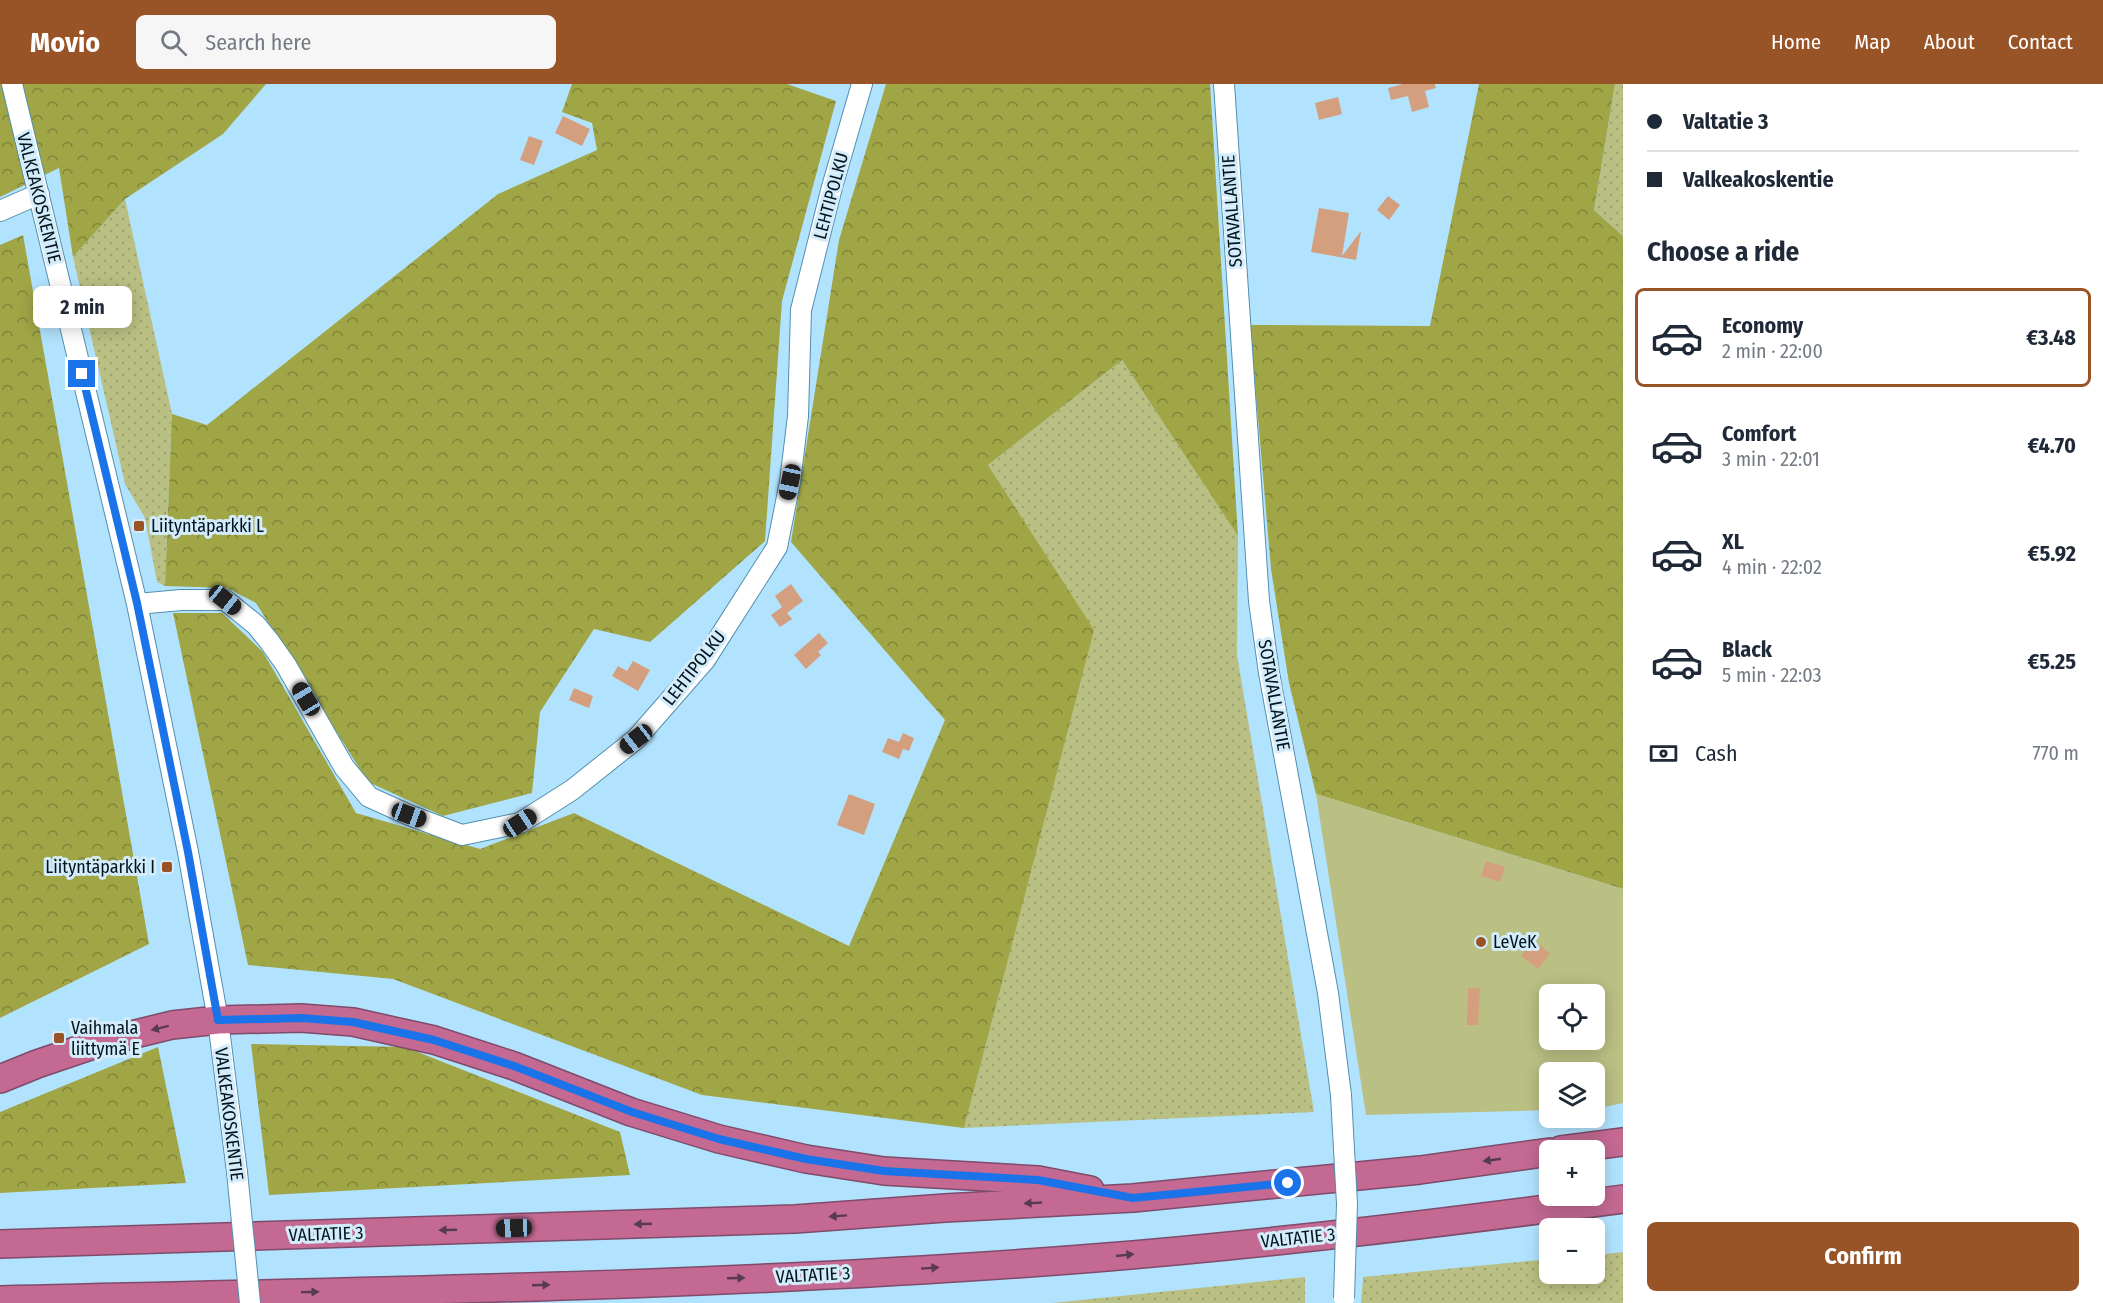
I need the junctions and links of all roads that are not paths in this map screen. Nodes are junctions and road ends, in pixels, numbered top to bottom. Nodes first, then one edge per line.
1 (12, 84) edge
2 (862, 84) edge
3 (1224, 84) edge
4 (39, 194) junction
5 (0, 212) edge
6 (137, 603) junction
7 (218, 1020) junction
8 (0, 1079) edge
9 (1623, 1142) edge
10 (1605, 1144) edge
11 (1539, 1154) edge
12 (1133, 1198) junction
13 (1623, 1199) edge
14 (0, 1244) edge
15 (482, 1288) junction
16 (0, 1300) edge
17 (1344, 1301) edge
18 (250, 1303) edge
19 (436, 1303) edge

1 - 4 street, VALKEAKOSKENTIE
2 - 6 street, LEHTIPOLKU
3 - 17 street, SOTAVALLANTIE, bridge
4 - 5 street
4 - 6 street, VALKEAKOSKENTIE
6 - 7 street, VALKEAKOSKENTIE
7 -> 8 highway
7 - 12 highway
7 - 18 street, VALKEAKOSKENTIE, bridge
9 - 10 highway
11 -> 12 highway, VALTATIE 3
12 -> 14 highway, VALTATIE 3
15 -> 13 highway, VALTATIE 3
16 -> 15 highway, VALTATIE 3
15 - 19 highway

